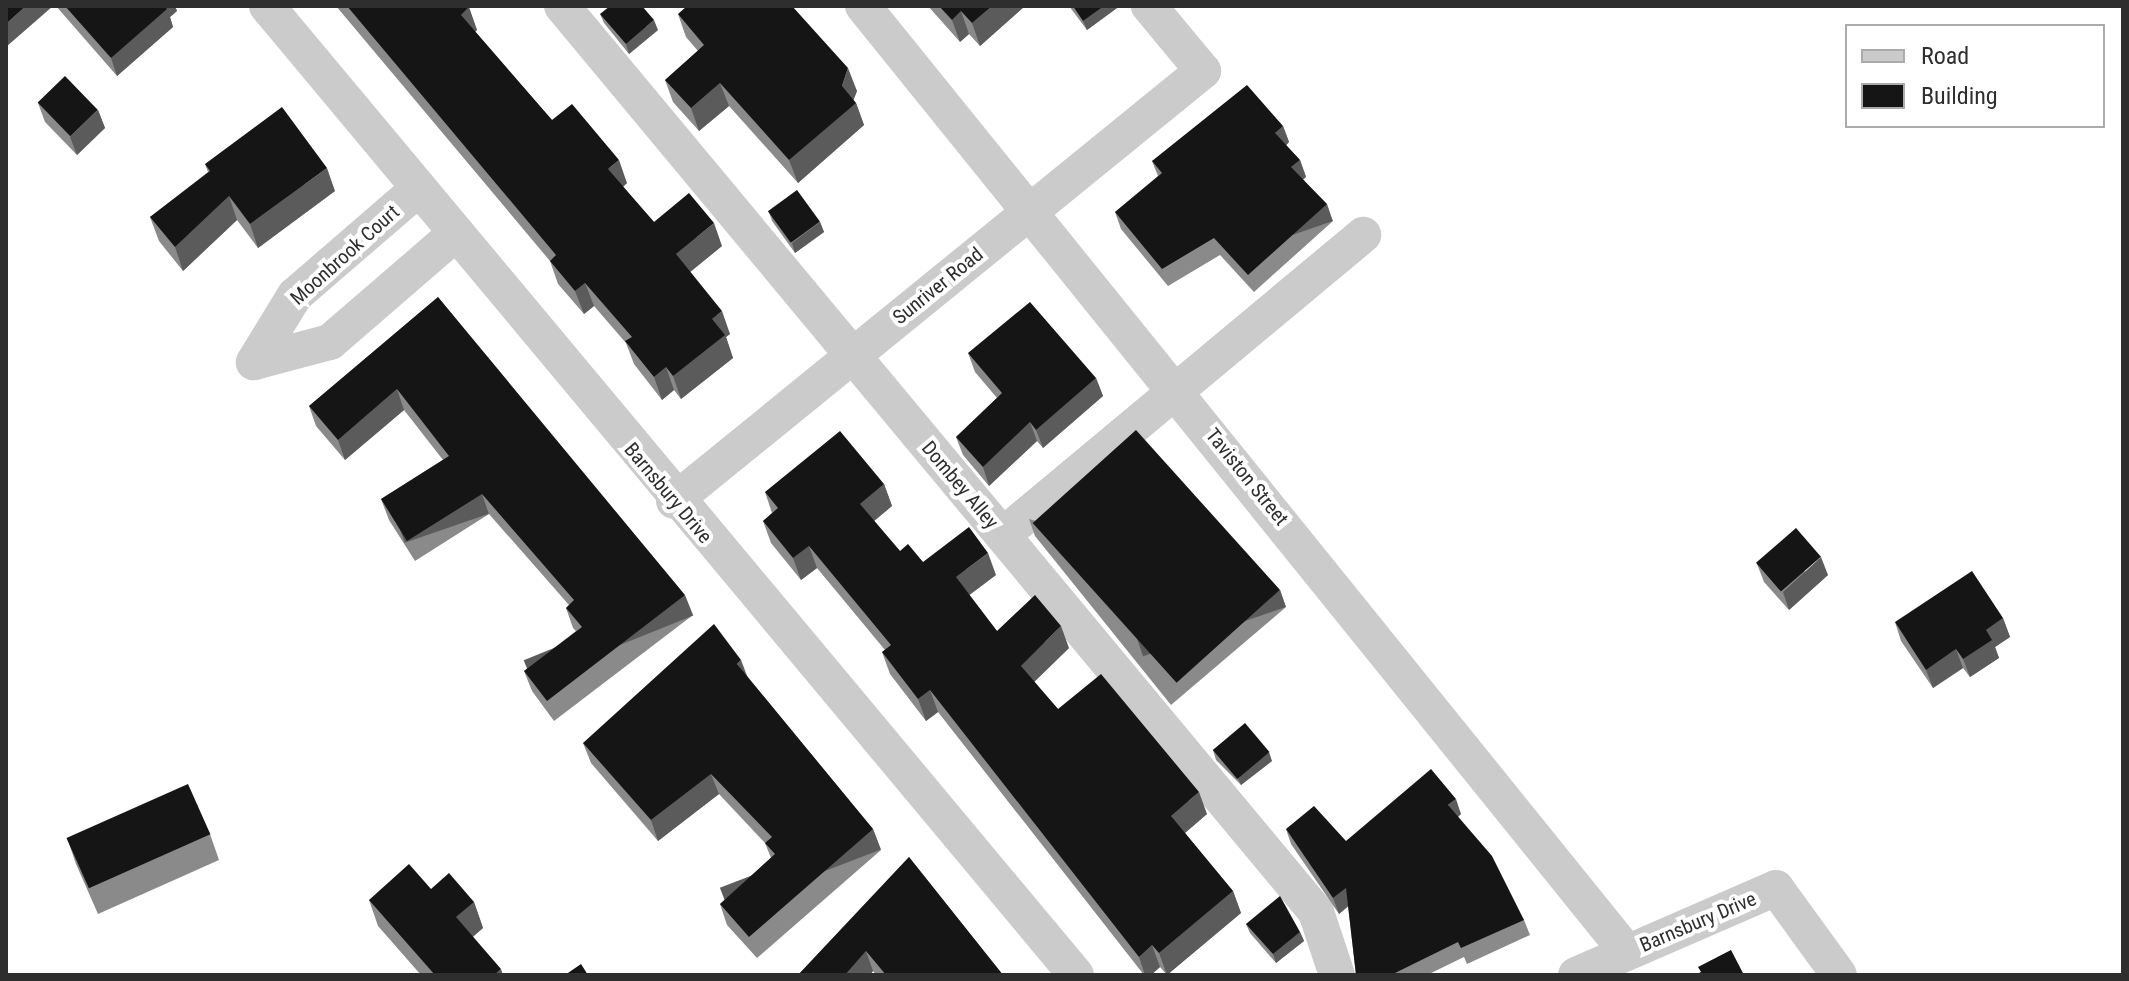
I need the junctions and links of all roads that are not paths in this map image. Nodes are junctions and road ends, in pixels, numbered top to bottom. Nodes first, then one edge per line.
1 (267, 6) edge
2 (562, 6) edge
3 (863, 6) edge
4 (1149, 6) edge
5 (418, 189) junction
6 (1033, 209) junction
7 (455, 234) junction
8 (1363, 235) dead end
9 (851, 357) junction
10 (1175, 388) junction
11 (674, 501) junction
12 (1003, 535) junction
13 (1627, 952) junction
14 (1076, 975) edge
15 (1337, 975) edge
16 (1576, 975) edge
17 (1839, 975) edge

1 - 5 street, Barnsbury Drive
2 - 9 street, Dombey Alley
3 - 6 street, Taviston Street
4 - 6 street, Sunriver Road
5 - 7 street, Barnsbury Drive
5 - 7 street, Moonbrook Court
6 - 9 street, Sunriver Road
6 - 10 street, Taviston Street
7 - 11 street, Barnsbury Drive
8 - 10 street
9 - 11 street, Sunriver Road
9 - 12 street, Dombey Alley
10 - 12 street
10 - 13 street, Taviston Street
11 - 14 street, Barnsbury Drive
12 - 15 street, Dombey Alley
13 - 16 street, Barnsbury Drive
13 - 17 street, Barnsbury Drive

